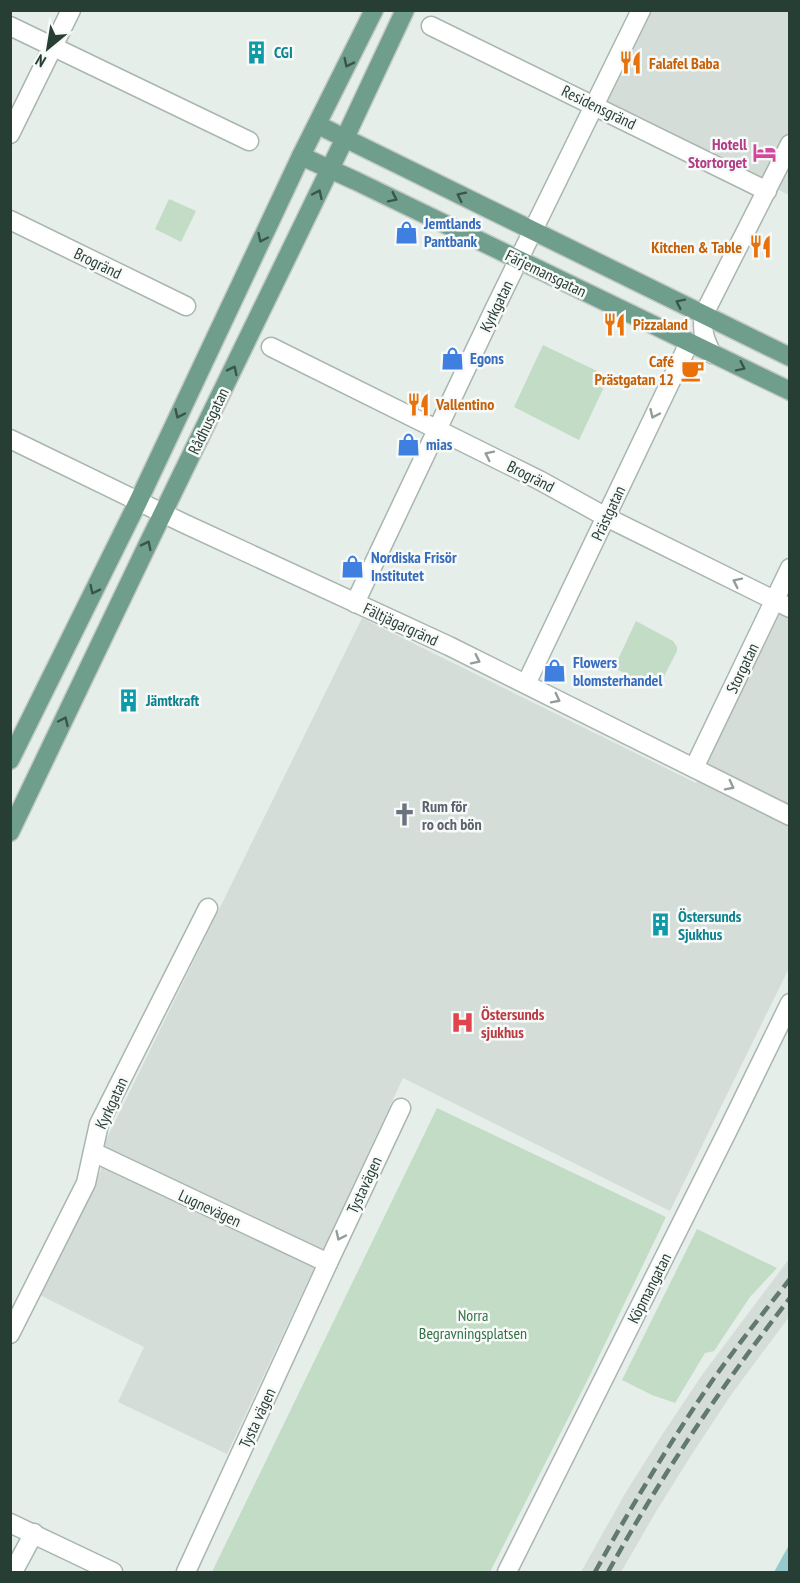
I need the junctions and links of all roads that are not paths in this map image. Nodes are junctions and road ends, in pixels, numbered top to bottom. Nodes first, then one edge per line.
1 (71, 10) edge
2 (374, 10) edge
3 (405, 10) edge
4 (640, 10) edge
5 (10, 26) edge
6 (431, 26) dead end
7 (53, 47) junction
8 (594, 105) junction
9 (318, 125) junction
10 (10, 134) edge
11 (345, 138) junction
12 (249, 141) dead end
13 (789, 144) edge
14 (301, 156) junction
15 (330, 169) junction
16 (767, 190) junction
17 (10, 220) edge
18 (533, 231) junction
19 (518, 260) junction
20 (186, 306) dead end
21 (704, 314) junction
22 (689, 343) junction
23 (272, 346) dead end
24 (712, 354) junction
25 (789, 357) edge
26 (789, 391) edge
27 (438, 430) junction
28 (10, 439) edge
29 (138, 502) junction
30 (163, 514) junction
31 (606, 517) junction
32 (789, 568) edge
33 (355, 603) junction
34 (782, 604) edge
35 (525, 684) junction
36 (10, 760) edge
37 (694, 768) junction
38 (789, 816) edge
39 (10, 832) edge
40 (208, 908) dead end
41 (789, 1003) edge
42 (401, 1107) dead end
43 (93, 1152) junction
44 (328, 1263) junction
45 (10, 1334) edge
46 (10, 1523) edge
47 (34, 1533) junction
48 (13, 1572) edge
49 (113, 1572) edge
50 (186, 1572) edge
51 (507, 1572) edge

1 - 7 street
2 -> 9 main road, Rådhusgatan
3 - 11 main road, Rådhusgatan
4 - 8 street, Kyrkgatan
5 - 7 street
6 - 8 street, Residensgränd
7 - 10 street
7 - 12 street
8 - 16 street, Residensgränd
8 - 18 street, Kyrkgatan
9 - 11 main road, Färjemansgatan
9 - 14 main road, Rådhusgatan
11 - 15 main road, Rådhusgatan
18 -> 11 main road, Färjemansgatan
13 - 16 street
14 - 15 main road, Färjemansgatan
14 -> 29 main road, Rådhusgatan
15 -> 19 main road, Färjemansgatan
30 -> 15 main road, Rådhusgatan
16 - 21 street
17 - 20 street, Brogränd
18 - 19 street, Kyrkgatan
21 -> 18 main road, Färjemansgatan
19 - 22 main road, Färjemansgatan
19 - 27 street, Kyrkgatan
21 - 24 street
21 - 25 main road, Färjemansgatan
22 - 24 main road, Färjemansgatan
22 -> 31 street, Prästgatan
23 - 27 street, Brogränd
24 -> 26 main road, Färjemansgatan
31 -> 27 street, Brogränd
27 - 33 street, Kyrkgatan
28 - 29 street, Fältjägargränd
29 - 30 street, Fältjägargränd
29 -> 36 main road, Rådhusgatan
30 - 33 street, Fältjägargränd
39 -> 30 main road, Rådhusgatan
34 -> 31 street, Brogränd
31 - 35 street, Prästgatan
32 - 34 street, Storgatan
33 -> 35 street, Fältjägargränd
34 - 37 street, Storgatan
35 -> 37 street, Fältjägargränd
37 -> 38 street, Fältjägargränd
40 - 43 street, Kyrkgatan
41 - 51 street, Köpmangatan
42 -> 44 street, Tystavägen
43 - 44 street, Lugnevägen
43 - 45 street, Kyrkgatan
44 - 50 street, Tysta vägen
46 - 47 street
47 - 48 street
47 - 49 street

